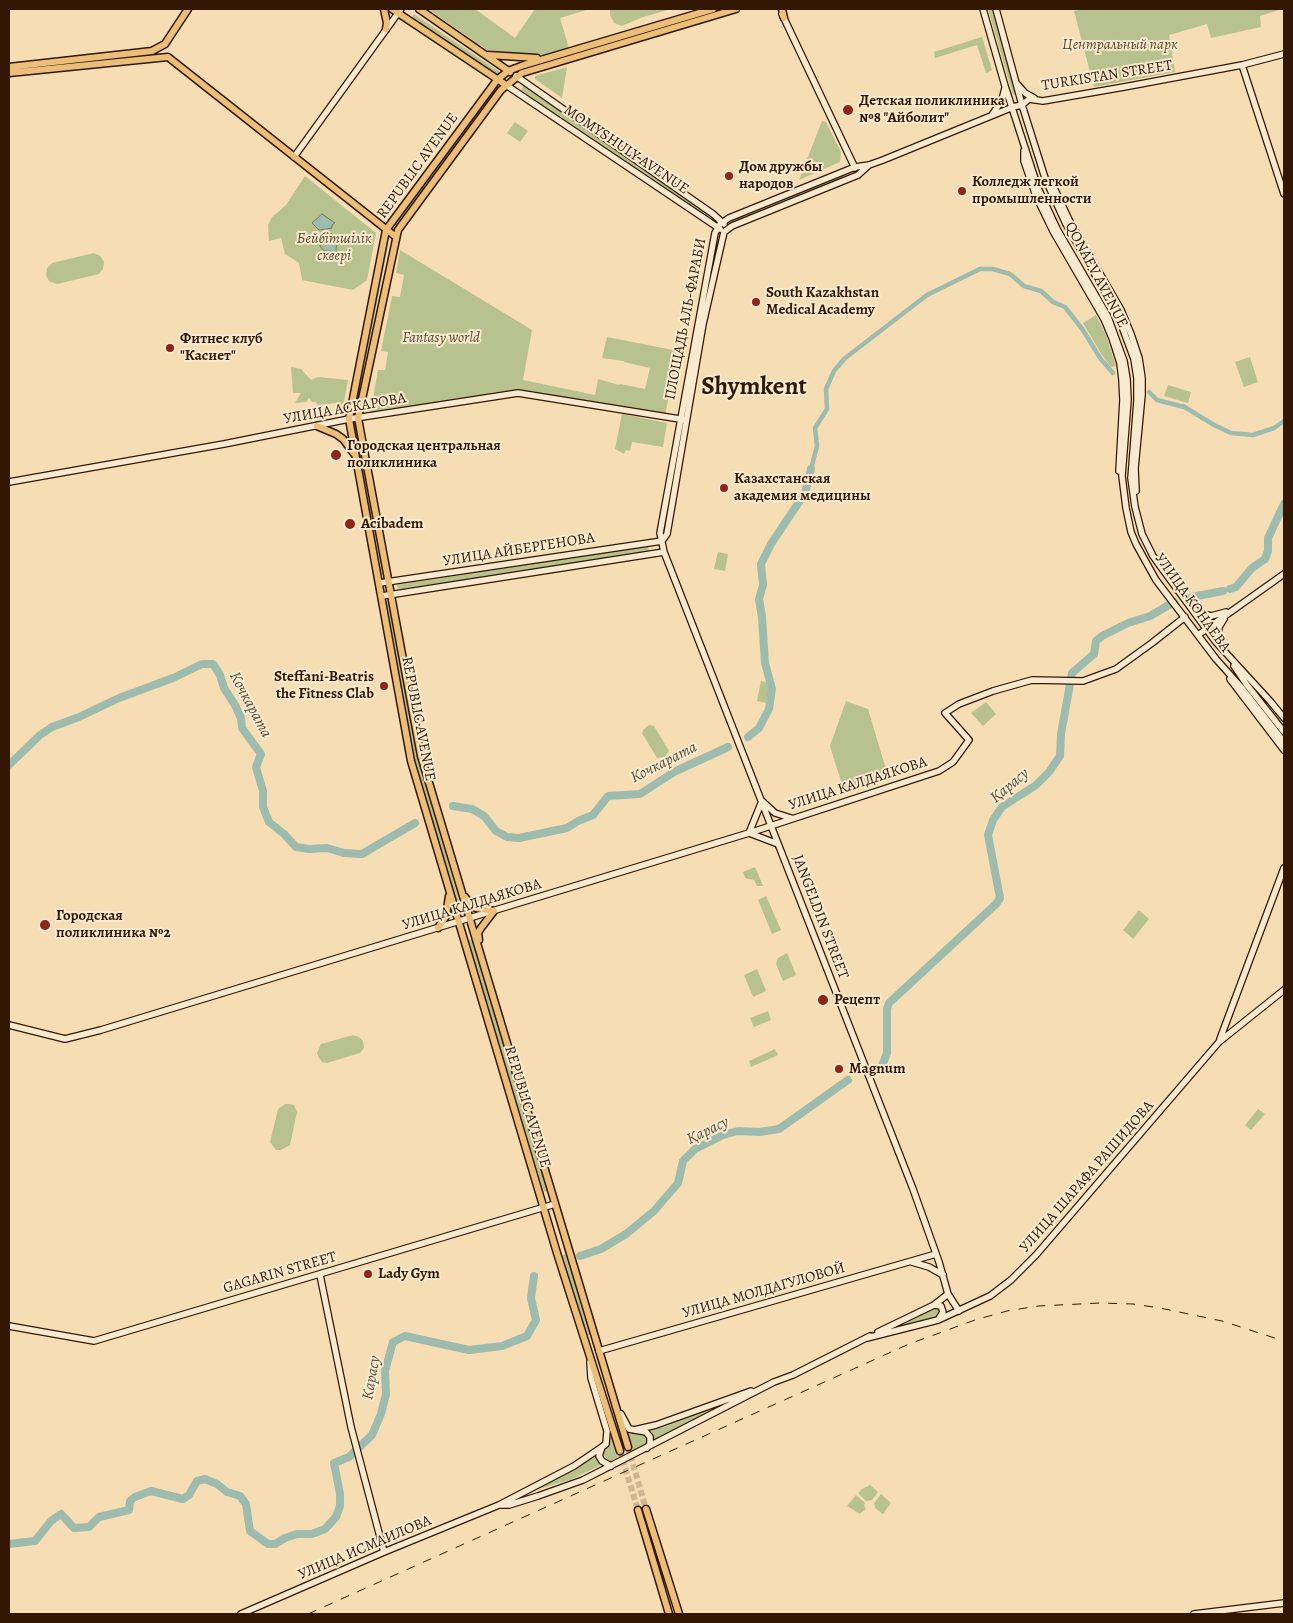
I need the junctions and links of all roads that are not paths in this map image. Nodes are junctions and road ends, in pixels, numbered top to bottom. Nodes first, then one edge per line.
1 (188, 9) edge
2 (384, 9) edge
3 (419, 9) edge
4 (713, 9) edge
5 (736, 9) edge
6 (781, 9) edge
7 (983, 9) edge
8 (996, 9) edge
9 (397, 10) edge
10 (427, 12) edge
11 (784, 18) joint
12 (386, 29) junction
13 (165, 44) junction
14 (485, 54) junction
15 (1284, 54) edge
16 (152, 55) junction
17 (168, 57) junction
18 (546, 58) junction
19 (1242, 65) junction
20 (9, 66) edge
21 (508, 71) junction
22 (9, 74) edge
23 (519, 74) junction
24 (496, 79) junction
25 (1017, 83) junction
26 (506, 85) junction
27 (1005, 86) junction
28 (1043, 101) junction
29 (1022, 105) junction
30 (1013, 107) junction
31 (991, 116) junction
32 (1024, 144) junction
33 (294, 157) junction
34 (869, 165) junction
35 (855, 167) junction
36 (858, 175) junction
37 (1045, 178) junction
38 (1038, 188) junction
39 (1284, 194) edge
40 (1036, 196) junction
41 (723, 221) junction
42 (717, 227) junction
43 (386, 230) junction
44 (726, 230) junction
45 (396, 238) junction
46 (1112, 294) junction
47 (1112, 304) junction
48 (1128, 338) junction
49 (1118, 341) junction
50 (1142, 395) junction
51 (1137, 401) junction
52 (358, 418) junction
53 (349, 419) junction
54 (683, 419) junction
55 (317, 426) junction
56 (356, 457) junction
57 (9, 482) edge
58 (1125, 502) junction
59 (1134, 502) junction
60 (1129, 520) junction
61 (1141, 531) junction
62 (662, 541) junction
63 (664, 552) junction
64 (1284, 574) edge
65 (388, 582) junction
66 (380, 583) junction
67 (391, 594) junction
68 (382, 596) junction
69 (1188, 605) junction
70 (1230, 611) junction
71 (1185, 617) junction
72 (1206, 629) junction
73 (1198, 635) junction
74 (1226, 654) junction
75 (1216, 659) junction
76 (1284, 718) edge
77 (1284, 732) edge
78 (1284, 742) edge
79 (1284, 750) edge
80 (762, 801) junction
81 (792, 819) junction
82 (771, 826) junction
83 (749, 833) junction
84 (778, 844) junction
85 (1284, 868) edge
86 (461, 889) junction
87 (450, 892) junction
88 (494, 911) junction
89 (470, 919) junction
90 (459, 922) junction
91 (438, 928) junction
92 (480, 953) junction
93 (1284, 990) edge
94 (9, 1025) edge
95 (1219, 1042) junction
96 (555, 1204) junction
97 (544, 1207) junction
98 (936, 1254) junction
99 (910, 1262) junction
100 (320, 1275) junction
101 (943, 1275) junction
102 (948, 1294) junction
103 (934, 1305) junction
104 (960, 1311) junction
105 (938, 1320) junction
106 (9, 1326) edge
107 (867, 1338) junction
108 (600, 1353) junction
109 (590, 1357) junction
110 (774, 1382) junction
111 (634, 1430) junction
112 (602, 1447) junction
113 (628, 1447) tunnel mouth
114 (645, 1449) junction
115 (620, 1451) tunnel mouth
116 (611, 1466) junction
117 (499, 1505) junction
118 (646, 1509) tunnel mouth
119 (638, 1510) tunnel mouth
120 (384, 1552) junction
121 (1284, 1603) edge
122 (241, 1614) edge
123 (669, 1614) edge
124 (679, 1614) edge
125 (1194, 1614) edge

1 - 13 main road
2 - 12 main road
3 - 10 main road
4 - 18 main road
5 - 23 main road
6 - 11 main road
7 - 27 main road, QONAEV AVENUE
8 - 25 main road, QONAEV AVENUE
9 - 12 main road
9 - 24 main road
10 - 14 main road
11 - 35 main road
12 - 33 main road
13 - 16 main road
13 - 17 main road
14 - 18 main road
14 - 21 main road
15 - 19 main road, TURKISTAN STREET
16 - 17 main road
16 - 20 main road
16 - 22 main road
17 - 33 main road
18 - 21 main road
19 - 28 main road, TURKISTAN STREET
19 - 39 main road
21 - 23 main road
21 - 24 main road, REPUBLIC AVENUE
23 - 26 main road, REPUBLIC AVENUE
23 - 41 main road, MOMYSHULY AVENUE
24 - 26 main road
24 - 43 main road, REPUBLIC AVENUE
25 - 28 main road
25 - 29 main road, QONAEV AVENUE
26 - 42 main road, MOMYSHULY AVENUE
26 - 45 main road, REPUBLIC AVENUE
27 - 30 main road, QONAEV AVENUE
27 - 31 main road
28 - 29 main road, TURKISTAN STREET
29 - 30 main road, TURKISTAN STREET
29 - 37 main road, QONAEV AVENUE
30 - 31 main road, TURKISTAN STREET
30 - 32 main road, QONAEV AVENUE
31 - 34 main road, TURKISTAN STREET
32 - 38 main road, QONAEV AVENUE
32 - 40 main road
33 - 43 main road
34 - 35 main road
34 - 36 main road
35 - 36 main road
35 - 41 main road
36 - 44 main road
37 - 46 main road
37 - 47 main road, QONAEV AVENUE
38 - 40 main road
38 - 49 main road, QONAEV AVENUE
40 - 60 main road
41 - 42 main road, ПЛОЩАДЬ АЛЬ-ФАРАБИ
41 - 44 main road, ПЛОЩАДЬ АЛЬ-ФАРАБИ
42 - 44 main road, MOMYSHULY AVENUE
42 - 54 main road, ПЛОЩАДЬ АЛЬ-ФАРАБИ
43 - 45 main road
43 - 53 main road, REPUBLIC AVENUE
44 - 54 main road, ПЛОЩАДЬ АЛЬ-ФАРАБИ
45 - 52 main road, REPUBLIC AVENUE
46 - 47 main road
46 - 50 main road
47 - 48 main road, QONAEV AVENUE
48 - 49 main road
48 - 51 main road, УЛИЦА КОНАЕВА
49 - 58 main road, УЛИЦА КОНАЕВА
50 - 51 main road
50 - 61 main road
51 - 59 main road, УЛИЦА КОНАЕВА
52 - 53 main road, УЛИЦА АСКАРОВА
52 - 54 main road, УЛИЦА АСКАРОВА
52 - 65 main road, REPUBLIC AVENUE
53 - 55 main road, УЛИЦА АСКАРОВА
53 - 56 main road, REPUBLIC AVENUE
54 - 62 main road, ПЛОЩАДЬ АЛЬ-ФАРАБИ
55 - 56 main road
55 - 57 main road, УЛИЦА АСКАРОВА
56 - 66 main road, REPUBLIC AVENUE
58 - 59 main road
58 - 60 main road, УЛИЦА КОНАЕВА
59 - 61 main road, УЛИЦА КОНАЕВА
60 - 71 main road, УЛИЦА КОНАЕВА
61 - 69 main road, УЛИЦА КОНАЕВА
62 - 63 main road, ПЛОЩАДЬ АЛЬ-ФАРАБИ
62 - 65 main road, УЛИЦА АЙБЕРГЕНОВА
63 - 67 main road, УЛИЦА АЙБЕРГЕНОВА
63 - 80 main road, JANGELDIN STREET
64 - 70 main road
65 - 66 main road, УЛИЦА АЙБЕРГЕНОВА
65 - 67 main road, REPUBLIC AVENUE
66 - 68 main road, REPUBLIC AVENUE
67 - 68 main road, УЛИЦА АЙБЕРГЕНОВА
67 - 86 main road, REPUBLIC AVENUE
68 - 87 main road, REPUBLIC AVENUE
69 - 70 main road
69 - 72 main road, УЛИЦА КОНАЕВА
70 - 72 main road
70 - 74 main road
71 - 73 main road, УЛИЦА КОНАЕВА
71 - 81 main road, УЛИЦА КАЛДАЯКОВА
72 - 73 main road
72 - 74 main road, УЛИЦА КОНАЕВА
73 - 75 main road, УЛИЦА КОНАЕВА
74 - 76 main road, УЛИЦА КОНАЕВА
74 - 77 main road, УЛИЦА КОНАЕВА
75 - 78 main road, УЛИЦА КОНАЕВА
75 - 79 main road
80 - 81 main road
80 - 82 main road, JANGELDIN STREET
80 - 83 main road
81 - 82 main road, УЛИЦА КАЛДАЯКОВА
82 - 83 main road, УЛИЦА КАЛДАЯКОВА
82 - 84 main road, JANGELDIN STREET
83 - 84 main road
83 - 88 main road, УЛИЦА КАЛДАЯКОВА
84 - 98 main road, JANGELDIN STREET
85 - 95 main road, УЛИЦА ШАРАФА РАШИДОВА
86 - 88 main road
86 - 89 main road, REPUBLIC AVENUE
87 - 90 main road, REPUBLIC AVENUE
87 - 91 main road
88 - 89 main road, УЛИЦА КАЛДАЯКОВА
88 - 92 main road
89 - 90 main road, УЛИЦА КАЛДАЯКОВА
89 - 92 main road, REPUBLIC AVENUE
90 - 91 main road, УЛИЦА КАЛДАЯКОВА
90 - 97 main road, REPUBLIC AVENUE
91 - 94 main road, УЛИЦА КАЛДАЯКОВА
92 - 96 main road, REPUBLIC AVENUE
93 - 95 main road, УЛИЦА ШАРАФА РАШИДОВА
95 - 104 main road, УЛИЦА ШАРАФА РАШИДОВА
96 - 97 main road, GAGARIN STREET
96 - 108 main road, REPUBLIC AVENUE
97 - 100 main road, GAGARIN STREET
97 - 109 main road, REPUBLIC AVENUE
98 - 99 main road, УЛИЦА МОЛДАГУЛОВОЙ
98 - 101 main road, JANGELDIN STREET
99 - 101 main road
99 - 108 main road, УЛИЦА МОЛДАГУЛОВОЙ
100 - 106 main road, GAGARIN STREET
100 - 120 main road
101 - 102 main road, JANGELDIN STREET
102 - 103 main road
102 - 104 main road
103 - 105 main road
103 - 107 main road
104 - 105 main road, УЛИЦА ШАРАФА РАШИДОВА
105 - 107 main road, УЛИЦА ШАРАФА РАШИДОВА
107 - 110 main road
108 - 111 main road
108 - 113 main road, REPUBLIC AVENUE
109 - 112 main road
109 - 115 main road, REPUBLIC AVENUE
110 - 111 main road
110 - 114 main road
111 - 114 main road
112 - 116 main road
112 - 117 main road, УЛИЦА ИСМАИЛОВА
114 - 116 main road, УЛИЦА ИСМАИЛОВА
116 - 117 main road, УЛИЦА ИСМАИЛОВА
117 - 120 main road, УЛИЦА ИСМАИЛОВА
118 - 124 main road
119 - 123 main road
120 - 122 main road, УЛИЦА ИСМАИЛОВА
121 - 125 main road

